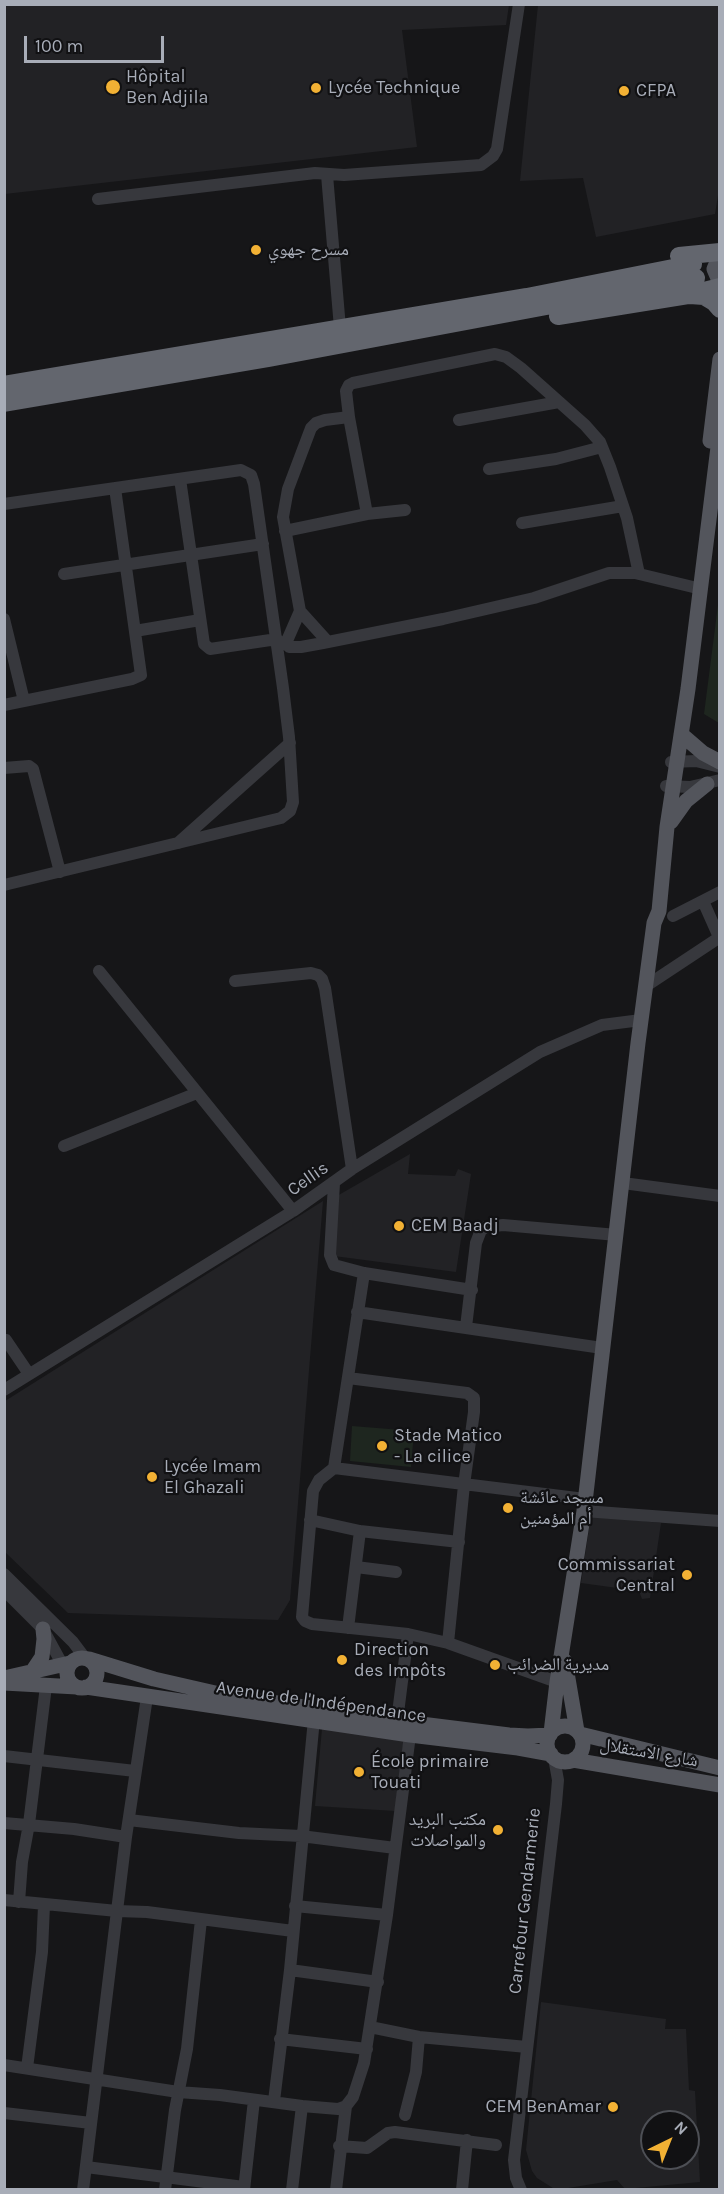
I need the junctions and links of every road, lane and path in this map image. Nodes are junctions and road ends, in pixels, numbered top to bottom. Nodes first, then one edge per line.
1 (519, 4) edge
2 (327, 175) junction
3 (98, 199) dead end
4 (720, 240) edge
5 (720, 254) edge
6 (693, 273) junction
7 (720, 285) edge
8 (720, 309) edge
9 (340, 328) junction
10 (720, 359) edge
11 (4, 385) edge
12 (559, 402) junction
13 (4, 403) edge
14 (349, 417) junction
15 (459, 420) dead end
16 (720, 431) edge
17 (602, 447) junction
18 (489, 469) dead end
19 (180, 479) junction
20 (115, 488) junction
21 (4, 504) edge
22 (623, 506) junction
23 (405, 510) dead end
24 (368, 514) junction
25 (522, 523) dead end
26 (285, 531) junction
27 (263, 544) junction
28 (190, 555) junction
29 (126, 566) junction
30 (64, 574) dead end
31 (639, 574) junction
32 (693, 588) junction
33 (300, 611) junction
34 (4, 619) edge
35 (200, 620) junction
36 (135, 631) junction
37 (277, 639) junction
38 (328, 642) junction
39 (24, 701) junction
40 (4, 705) edge
41 (681, 734) junction
42 (290, 743) junction
43 (674, 761) junction
44 (720, 762) edge
45 (720, 767) edge
46 (4, 768) edge
47 (713, 782) edge
48 (670, 787) junction
49 (668, 827) junction
50 (177, 844) junction
51 (60, 872) junction
52 (4, 885) edge
53 (720, 892) edge
54 (703, 901) junction
55 (673, 916) dead end
56 (654, 923) junction
57 (719, 937) edge
58 (99, 971) dead end
59 (235, 981) dead end
60 (646, 986) junction
61 (641, 1020) junction
62 (197, 1093) junction
63 (64, 1146) dead end
64 (352, 1169) junction
65 (334, 1183) junction
66 (623, 1183) junction
67 (720, 1196) edge
68 (293, 1211) junction
69 (616, 1235) junction
70 (364, 1273) junction
71 (472, 1290) junction
72 (357, 1312) junction
73 (466, 1327) junction
74 (6, 1340) dead end
75 (602, 1348) junction
76 (9, 1355) edge
77 (29, 1374) junction
78 (348, 1378) junction
79 (4, 1390) edge
80 (334, 1468) junction
81 (464, 1485) junction
82 (584, 1505) junction
83 (310, 1520) junction
84 (720, 1521) edge
85 (360, 1531) junction
86 (459, 1542) junction
87 (356, 1567) junction
88 (396, 1572) dead end
89 (4, 1574) edge
90 (4, 1590) edge
91 (348, 1628) junction
92 (43, 1629) junction
93 (408, 1634) junction
94 (448, 1643) junction
95 (563, 1652) junction
96 (87, 1659) junction
97 (66, 1667) junction
98 (32, 1672) junction
99 (4, 1678) edge
100 (557, 1682) junction
101 (4, 1683) edge
102 (46, 1686) junction
103 (81, 1687) junction
104 (147, 1697) junction
105 (314, 1719) junction
106 (397, 1721) junction
107 (579, 1732) junction
108 (551, 1734) junction
109 (410, 1735) junction
110 (4, 1756) edge
111 (562, 1759) junction
112 (36, 1761) junction
113 (720, 1768) edge
114 (135, 1771) junction
115 (720, 1785) edge
116 (129, 1820) junction
117 (4, 1823) edge
118 (29, 1824) junction
119 (302, 1836) junction
120 (126, 1837) junction
121 (395, 1848) junction
122 (4, 1900) edge
123 (19, 1902) junction
124 (44, 1905) junction
125 (295, 1906) junction
126 (117, 1911) junction
127 (387, 1915) junction
128 (201, 1920) junction
129 (294, 1931) junction
130 (290, 1970) junction
131 (378, 1982) junction
132 (370, 2027) junction
133 (419, 2037) junction
134 (280, 2039) junction
135 (527, 2048) junction
136 (367, 2049) junction
137 (4, 2066) edge
138 (27, 2068) junction
139 (97, 2080) junction
140 (178, 2092) junction
141 (254, 2100) junction
142 (274, 2101) junction
143 (302, 2106) junction
144 (346, 2106) junction
145 (4, 2112) edge
146 (405, 2115) dead end
147 (92, 2123) junction
148 (467, 2140) junction
149 (496, 2145) dead end
150 (339, 2146) junction
151 (86, 2167) junction
152 (167, 2176) junction
153 (244, 2188) edge
154 (83, 2190) edge
155 (165, 2190) edge
156 (292, 2190) edge
157 (336, 2190) edge
158 (462, 2190) edge
159 (521, 2190) edge

1 - 2 street
2 - 3 street
2 - 9 street
4 - 6 highway
5 - 6 highway
5 - 7 main road
6 - 7 highway
6 - 8 highway
6 - 9 highway
6 - 13 highway
9 - 11 highway
10 - 32 main road
12 - 14 street
12 - 15 street
12 - 17 street
14 - 24 street
14 - 26 street
16 - 41 main road
17 - 18 street
17 - 22 street
19 - 20 street
19 - 27 street
19 - 28 street
20 - 21 street
20 - 29 street
22 - 25 street
22 - 31 street
23 - 24 street
24 - 26 street
26 - 33 street
27 - 28 street
27 - 37 street
28 - 29 street
28 - 35 street
29 - 30 street
29 - 36 street
31 - 32 street
31 - 38 street
32 - 43 main road
33 - 38 street
33 - 38 street
34 - 39 street
35 - 36 street
35 - 37 street
36 - 39 street
37 - 42 street
39 - 40 street
41 - 43 main road
41 - 44 main road
42 - 50 street
42 - 50 street
43 - 45 street
43 - 48 main road
46 - 51 street
47 - 48 street
47 - 49 main road
48 - 49 main road
48 - 56 main road
49 - 56 main road
50 - 51 street
51 - 52 street
53 - 54 street
54 - 55 street
54 - 57 street
56 - 60 main road
57 - 60 street
58 - 62 street
59 - 64 street
60 - 61 main road
61 - 64 street, Cellis
61 - 66 main road
62 - 63 street
62 - 68 street
64 - 65 street, Cellis
65 - 68 street, Cellis
65 - 70 street
66 - 67 street
66 - 69 main road
68 - 77 street, Cellis
69 - 71 street
69 - 75 main road
70 - 71 street
70 - 72 street
71 - 73 street
72 - 73 street
72 - 78 street
73 - 75 street
74 - 76 street
75 - 82 main road
76 - 77 street
77 - 79 street, Cellis
78 - 80 street
78 - 81 street
80 - 81 street
80 - 83 street
81 - 82 street
81 - 86 street
82 - 84 street
82 - 95 main road
83 - 85 street
83 - 91 street
85 - 86 street
85 - 87 street
86 - 94 street
87 - 88 street
87 - 91 street
89 - 96 street
90 - 92 street
91 - 93 street
92 - 97 street
92 - 98 main road
93 - 94 street
93 - 106 street
94 - 100 street
95 - 100 main road
95 - 107 main road
96 - 97 main road
96 - 103 main road
96 - 106 main road, Avenue de l'Indépendance
97 - 98 main road
97 - 103 main road
98 - 99 main road
100 - 108 main road
101 - 102 main road, Avenue de l'Indépendance
102 - 103 main road, Avenue de l'Indépendance
102 - 112 street
103 - 104 main road, Avenue de l'Indépendance
104 - 105 main road, Avenue de l'Indépendance
104 - 114 street
105 - 109 main road, Avenue de l'Indépendance
105 - 119 street
106 - 108 main road, Avenue de l'Indépendance
107 - 108 main road
107 - 111 main road
107 - 113 main road
108 - 111 main road
109 - 111 main road, Avenue de l'Indépendance
109 - 121 street
110 - 112 street
111 - 115 main road, شارع الاستقلال
111 - 135 street, Carrefour Gendarmerie
112 - 114 street
112 - 118 street
114 - 116 street
116 - 119 street
116 - 120 street
117 - 118 street
118 - 120 street
118 - 123 street
119 - 121 street
119 - 125 street
120 - 126 street
121 - 127 street
122 - 123 street
123 - 124 street
124 - 126 street
124 - 138 street
125 - 127 street
125 - 129 street
126 - 128 street
126 - 139 street
127 - 131 street
128 - 129 street
128 - 140 street
129 - 130 street
130 - 131 street
130 - 134 street
131 - 132 street
132 - 133 street
132 - 136 street
133 - 135 street
133 - 146 street
134 - 136 street
134 - 142 street
135 - 159 street, Carrefour Gendarmerie
136 - 144 street
137 - 138 street
138 - 139 street
139 - 140 street
139 - 147 street
140 - 141 street
140 - 152 street
141 - 142 street
141 - 153 street
142 - 143 street
143 - 144 street
143 - 156 street
144 - 150 street
145 - 147 street
147 - 151 street
148 - 149 street
148 - 150 street
148 - 158 street
150 - 157 street
151 - 152 street
151 - 154 street
152 - 153 street
152 - 155 street

